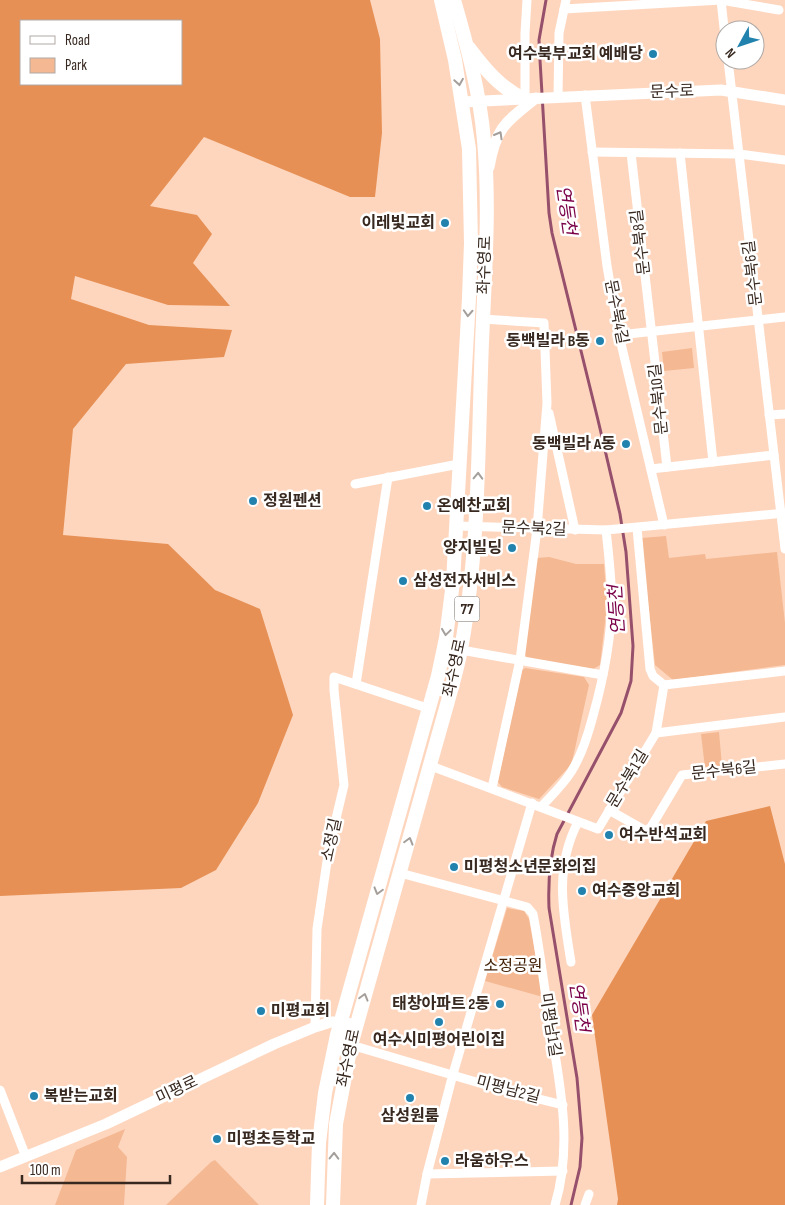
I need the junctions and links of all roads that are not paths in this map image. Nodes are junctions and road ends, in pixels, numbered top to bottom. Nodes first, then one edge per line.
1 (441, 0) edge
2 (454, 0) edge
3 (527, 0) edge
4 (721, 0) edge
5 (643, 2) edge
6 (565, 4) edge
7 (779, 10) dead end
8 (723, 20) edge
9 (465, 42) junction
10 (469, 57) junction
11 (455, 60) junction
12 (729, 70) edge
13 (731, 91) junction
14 (585, 95) junction
15 (558, 97) junction
16 (531, 98) junction
17 (785, 100) edge
18 (478, 101) junction
19 (462, 102) junction
20 (592, 152) junction
21 (631, 153) junction
22 (680, 153) junction
23 (739, 154) junction
24 (785, 160) edge
25 (486, 181) junction
26 (785, 317) edge
27 (482, 319) junction
28 (758, 320) junction
29 (700, 326) junction
30 (652, 330) junction
31 (619, 335) junction
32 (547, 403) junction
33 (785, 414) edge
34 (769, 416) junction
35 (774, 455) junction
36 (714, 462) junction
37 (459, 464) junction
38 (667, 467) junction
39 (651, 469) junction
40 (388, 477) junction
41 (355, 484) dead end
42 (783, 514) edge
43 (664, 525) junction
44 (457, 526) junction
45 (476, 526) junction
46 (637, 528) junction
47 (537, 529) junction
48 (575, 530) junction
49 (608, 530) junction
50 (785, 549) edge
51 (453, 582) junction
52 (470, 584) junction
53 (461, 650) junction
54 (520, 660) junction
55 (785, 671) edge
56 (603, 675) junction
57 (356, 684) junction
58 (664, 685) junction
59 (430, 709) junction
60 (785, 717) edge
61 (656, 733) junction
62 (785, 764) edge
63 (431, 766) junction
64 (492, 788) junction
65 (532, 803) junction
66 (541, 807) junction
67 (609, 810) junction
68 (577, 821) junction
69 (400, 873) junction
70 (503, 900) junction
71 (571, 962) dead end
72 (340, 1022) junction
73 (356, 1025) junction
74 (315, 1027) junction
75 (351, 1045) junction
76 (453, 1074) junction
77 (0, 1090) edge
78 (325, 1093) junction
79 (342, 1096) junction
80 (563, 1105) junction
81 (26, 1157) junction
82 (0, 1167) edge
83 (562, 1171) junction
84 (427, 1174) junction
85 (588, 1194) dead end
86 (317, 1205) edge
87 (333, 1205) edge
88 (421, 1205) edge
89 (555, 1205) edge
90 (585, 1205) edge

1 - 11 main road, 좌수영로 / 77
2 - 9 main road, 좌수영로 / 77
3 - 16 street
4 - 5 street
4 - 7 street
4 - 8 street
5 - 6 street
6 - 15 street
9 - 10 main road, 좌수영로 / 77
9 - 16 main road
10 - 11 main road
10 - 18 main road, 좌수영로 / 77
11 -> 19 main road, 좌수영로 / 77
12 - 13 street, 문수북6길
13 - 14 street, 문수로
13 - 17 street, 문수로
13 - 23 street, 문수북6길
14 - 15 street, 문수로
14 - 20 street, 문수북4길
15 - 16 street, 문수로
16 - 18 street
25 -> 16 street
18 - 19 street
18 - 25 main road, 좌수영로 / 77
19 -> 37 main road, 좌수영로 / 77
20 - 21 street
20 - 31 street, 문수북4길
21 - 22 street
21 - 30 street, 문수북8길
22 - 23 street
22 - 29 street
23 - 24 street
23 - 28 street, 문수북6길
25 - 27 main road, 좌수영로 / 77
26 - 28 street
27 - 32 street
45 -> 27 main road, 좌수영로 / 77
28 - 29 street
28 - 34 street, 문수북6길
29 - 30 street
29 - 36 street
30 - 31 street
30 - 38 street, 문수북10길
31 - 39 street, 문수북4길
32 - 47 street
32 - 48 street
33 - 34 street
34 - 35 street, 문수북6길
35 - 36 street
35 - 42 street, 문수북6길
36 - 38 street
37 - 40 street
37 - 44 main road, 좌수영로 / 77
38 - 39 street
39 - 43 street, 문수북4길
40 - 41 street
40 - 57 street
42 - 43 street
42 - 50 street, 문수북6길
43 - 46 street
44 - 45 street, 문수북2길
44 - 51 main road, 좌수영로 / 77
45 - 47 street, 문수북2길
45 - 52 main road, 좌수영로 / 77
46 - 49 street, 문수북2길
46 - 58 street
47 - 48 street, 문수북2길
47 - 54 street
48 - 49 street, 문수북2길
49 - 56 street
51 - 52 main road
51 -> 59 main road, 좌수영로 / 77
52 - 53 main road, 좌수영로 / 77
53 - 54 street
53 - 63 main road, 좌수영로 / 77
54 - 56 street
54 - 64 street
55 - 58 street
56 - 66 street
57 - 59 street, 소정길
57 - 74 street, 소정길
58 - 61 street, 문수북1길
59 -> 72 main road, 좌수영로 / 77
60 - 61 street, 문수북1길
61 - 67 street, 문수북1길
62 - 67 street, 문수북6길
63 - 64 street
69 -> 63 main road, 좌수영로 / 77
64 - 65 street
65 - 66 street
65 - 70 street
66 - 68 street
67 - 68 street, 문수북1길
68 - 71 street
69 - 70 street, 미평남1길
73 -> 69 main road, 좌수영로 / 77
70 - 76 street
70 - 80 street, 미평남1길
72 - 73 street, 미평로
72 - 74 street, 미평로
72 - 78 main road, 좌수영로 / 77
73 - 75 main road, 좌수영로 / 77
74 - 81 street, 미평로
75 - 76 street, 미평남2길
75 - 79 main road, 좌수영로 / 77
76 - 80 street, 미평남2길
76 - 84 street
77 - 81 street
78 - 79 main road
78 - 86 main road, 좌수영로 / 77
87 -> 79 main road, 좌수영로 / 77
80 - 83 street, 미평남1길
81 - 82 street, 미평로
83 - 84 street
83 - 89 street, 미평남1길
84 - 88 street
85 - 90 street

